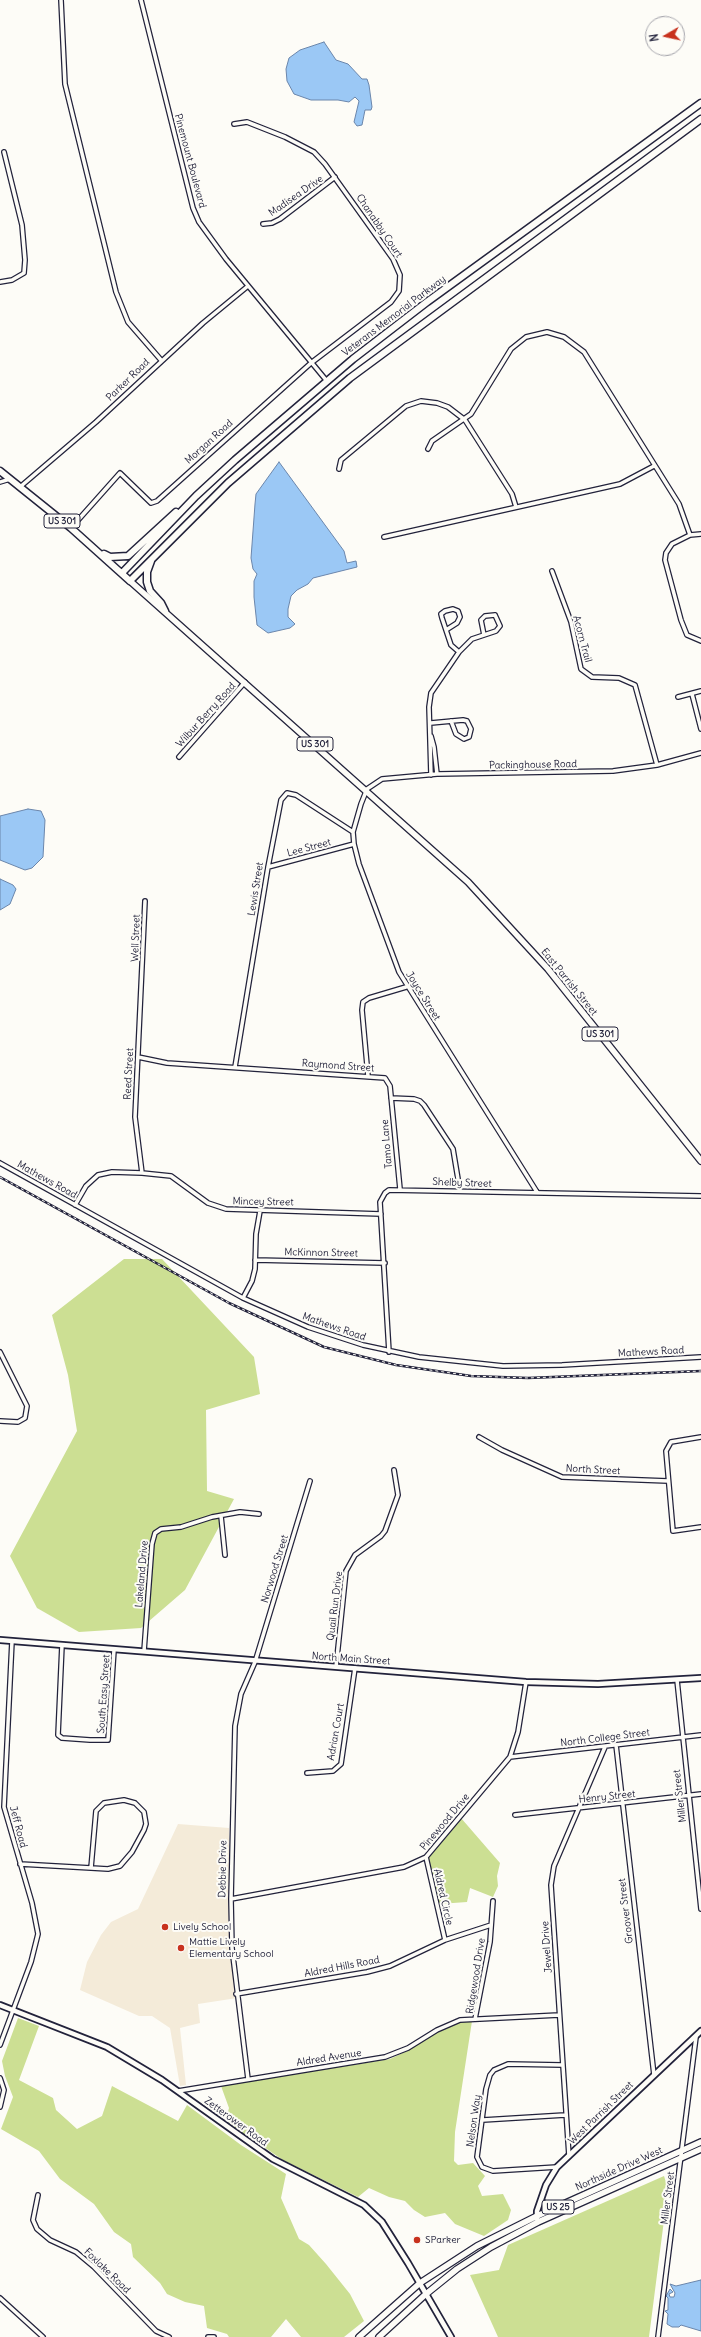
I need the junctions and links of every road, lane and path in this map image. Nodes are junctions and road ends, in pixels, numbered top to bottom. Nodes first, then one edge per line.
1 (61, 0) edge
2 (140, 0) edge
3 (701, 103) edge
4 (701, 119) edge
5 (234, 124) dead end
6 (4, 152) dead end
7 (335, 177) junction
8 (264, 224) dead end
9 (0, 282) edge
10 (248, 286) junction
11 (161, 360) junction
12 (311, 363) junction
13 (326, 380) junction
14 (465, 420) junction
15 (428, 449) dead end
16 (654, 466) junction
17 (339, 469) dead end
18 (0, 471) edge
19 (10, 479) junction
20 (0, 482) edge
21 (20, 487) junction
22 (196, 496) junction
23 (516, 507) junction
24 (71, 528) junction
25 (701, 534) edge
26 (690, 535) junction
27 (384, 537) dead end
28 (100, 553) junction
29 (152, 558) junction
30 (552, 571) dead end
31 (122, 573) junction
32 (130, 581) junction
33 (165, 611) junction
34 (446, 630) junction
35 (484, 634) junction
36 (701, 641) edge
37 (459, 652) junction
38 (246, 682) junction
39 (701, 691) edge
40 (692, 694) junction
41 (678, 697) dead end
42 (451, 721) junction
43 (431, 723) junction
44 (701, 729) edge
45 (431, 735) junction
46 (701, 753) edge
47 (179, 757) dead end
48 (657, 765) junction
49 (436, 774) junction
50 (431, 775) junction
51 (366, 789) junction
52 (353, 832) junction
53 (354, 844) junction
54 (268, 867) junction
55 (145, 901) dead end
56 (142, 976) joint
57 (406, 987) junction
58 (138, 1057) junction
59 (235, 1067) junction
60 (368, 1076) junction
61 (391, 1098) junction
62 (701, 1161) edge
63 (0, 1164) edge
64 (142, 1173) junction
65 (400, 1189) junction
66 (460, 1191) junction
67 (537, 1192) junction
68 (701, 1196) edge
69 (75, 1205) junction
70 (260, 1211) junction
71 (381, 1214) junction
72 (256, 1260) junction
73 (385, 1263) junction
74 (244, 1298) junction
75 (0, 1352) edge
76 (389, 1352) junction
77 (701, 1357) edge
78 (0, 1422) edge
79 (479, 1437) dead end
80 (701, 1437) edge
81 (394, 1470) dead end
82 (310, 1481) dead end
83 (668, 1482) junction
84 (258, 1514) dead end
85 (221, 1516) junction
86 (701, 1528) edge
87 (225, 1555) dead end
88 (0, 1640) edge
89 (12, 1641) junction
90 (62, 1645) junction
91 (114, 1650) junction
92 (144, 1651) junction
93 (256, 1662) junction
94 (336, 1667) junction
95 (354, 1668) junction
96 (701, 1678) edge
97 (677, 1680) junction
98 (526, 1682) junction
99 (701, 1736) edge
100 (681, 1738) junction
101 (616, 1745) junction
102 (604, 1747) junction
103 (510, 1757) junction
104 (307, 1773) dead end
105 (701, 1794) edge
106 (688, 1795) junction
107 (621, 1804) junction
108 (578, 1808) junction
109 (515, 1815) dead end
110 (426, 1857) junction
111 (20, 1864) junction
112 (91, 1868) junction
113 (231, 1899) junction
114 (494, 1902) dead end
115 (701, 1909) edge
116 (491, 1925) junction
117 (445, 1940) junction
118 (236, 1994) junction
119 (0, 2005) edge
120 (14, 2011) junction
121 (559, 2015) junction
122 (476, 2019) junction
123 (701, 2032) edge
124 (696, 2037) junction
125 (0, 2045) edge
126 (562, 2065) junction
127 (654, 2075) junction
128 (0, 2078) edge
129 (248, 2079) junction
130 (178, 2091) junction
131 (0, 2107) edge
132 (565, 2114) junction
133 (483, 2120) junction
134 (701, 2142) edge
135 (701, 2148) edge
136 (683, 2150) junction
137 (569, 2156) junction
138 (682, 2157) junction
139 (557, 2167) junction
140 (38, 2195) dead end
141 (538, 2219) junction
142 (420, 2283) junction
143 (426, 2294) junction
144 (0, 2298) edge
145 (43, 2337) edge
146 (169, 2337) edge
147 (208, 2337) edge
148 (214, 2337) edge
149 (359, 2337) edge
150 (379, 2337) edge
151 (451, 2337) edge
152 (658, 2337) edge

1 - 11 street
2 - 10 street, Pinemount Boulevard
3 - 13 highway, Veterans Memorial Parkway
4 - 29 highway
5 - 7 street, Chanabby Court
6 - 9 street
7 - 8 street, Madisea Drive
7 - 12 street, Chanabby Court
10 - 11 street, Parker Road
10 - 12 street, Pinemount Boulevard
11 - 21 street, Parker Road
12 - 13 street, Pinemount Boulevard
12 - 24 street, Morgan Road
13 - 22 highway, Veterans Memorial Parkway
14 - 15 street
14 - 16 street
14 - 17 street
14 - 23 street
16 - 23 street
16 - 26 street
18 - 19 highway, US 301
19 - 20 street
19 - 21 highway, US 301
21 - 24 highway, US 301
22 - 28 highway
22 - 31 highway, Veterans Memorial Parkway
23 - 27 street
24 - 28 highway, US 301
25 - 26 street
26 - 36 street
28 - 31 highway, US 301
29 - 32 highway
29 - 33 highway
30 - 48 street, Acorn Trail
31 - 32 highway, US 301
32 - 33 main road, US 301
33 - 38 main road, US 301
34 - 34 street
34 - 37 street
35 - 35 street
35 - 37 street
37 - 43 street
38 - 47 street, Wilbur Berry Road
38 - 51 main road, US 301
39 - 40 street
40 - 41 street
40 - 44 street
42 - 42 street
42 - 43 street
43 - 45 street
45 - 49 street
45 - 50 street
46 - 48 street, Packinghouse Road
48 - 49 street, Packinghouse Road
49 - 50 street, Packinghouse Road
50 - 51 street, Packinghouse Road
51 - 52 street, Joyce Street
51 - 62 main road, East Parrish Street / US 301
52 - 53 street, Joyce Street
52 - 54 street, Lewis Street
53 - 54 street, Lee Street
53 - 57 street, Joyce Street
54 - 59 street, Lewis Street
55 - 56 street, Well Street
56 - 58 street, Reed Street
57 - 60 street
57 - 67 street, Joyce Street
58 - 59 street, Raymond Street
58 - 64 street, Reed Street
59 - 60 street, Raymond Street
60 - 61 street, Raymond Street
61 - 65 street, Tamo Lane
61 - 66 street
63 - 69 street, Mathews Road
64 - 69 street, Mincey Street
64 - 70 street, Mincey Street
65 - 66 street, Shelby Street
65 - 71 street, Shelby Street
66 - 67 street, Shelby Street
67 - 68 street, Shelby Street
69 - 74 street, Mathews Road
70 - 71 street, Mincey Street
70 - 72 street
71 - 73 street, Shelby Street
72 - 73 street, McKinnon Street
72 - 74 street
73 - 76 street, Shelby Street
74 - 76 street, Mathews Road
75 - 78 street
76 - 77 street, Mathews Road
79 - 83 street, North Street
80 - 83 street
81 - 94 street, Quail Run Drive
82 - 93 street, Norwood Street
83 - 86 street
84 - 85 street, Lakeland Drive
85 - 87 street
85 - 92 street, Lakeland Drive
88 - 89 street, North Main Street
89 - 90 street, North Main Street
89 - 111 street, Jeff Road
90 - 91 street, North Main Street
90 - 91 street, South Easy Street
91 - 92 street, North Main Street
92 - 93 street, North Main Street
93 - 94 street, North Main Street
93 - 113 street, Debbie Drive
94 - 95 street, North Main Street
95 - 98 street, North Main Street
95 - 104 street, Adrian Court
96 - 97 street, North Main Street
97 - 98 street, North Main Street
97 - 100 street, Miller Street
98 - 103 street, Pinewood Drive
99 - 100 street, North College Street
100 - 101 street, North College Street
100 - 106 street, Miller Street
101 - 102 street, North College Street
101 - 107 street, Groover Street
102 - 103 street, North College Street
102 - 108 street, Jewel Drive
103 - 110 street, Pinewood Drive
105 - 106 street, Henry Street
106 - 107 street, Henry Street
106 - 115 street, Miller Street
107 - 108 street, Henry Street
107 - 127 street, Groover Street
108 - 109 street, Henry Street
108 - 121 street, Jewel Drive
110 - 113 street, Pinewood Drive
110 - 117 street, Aldred Circle
111 - 112 street
111 - 120 street, Jeff Road
112 - 112 street
113 - 118 street, Debbie Drive
114 - 116 street, Ridgewood Drive
116 - 117 street, Aldred Hills Road
116 - 122 street, Ridgewood Drive
117 - 118 street, Aldred Hills Road
118 - 129 street, Debbie Drive
119 - 120 street, Zetterower Road
120 - 125 street, Jeff Road
120 - 130 street, Zetterower Road
121 - 122 street, Ridgewood Drive
121 - 126 street, Jewel Drive
122 - 129 street, Aldred Avenue
123 - 124 street, West Parrish Street
124 - 127 street, West Parrish Street
124 - 136 street, Miller Street
126 - 132 street, Jewel Drive
126 - 133 street, Nelson Way
127 - 137 street, West Parrish Street
128 - 131 street
129 - 130 street, Aldred Avenue
130 - 142 street, Zetterower Road
132 - 133 street
132 - 137 street, Jewel Drive
133 - 139 street, Nelson Way
134 - 136 main road, Northside Drive West / US 25
135 - 138 main road, Northside Drive West / US 25
136 - 138 street, Miller Street
136 - 141 main road, Northside Drive West / US 25
137 - 139 street, West Parrish Street
138 - 141 main road, Northside Drive West / US 25
138 - 152 street, Miller Street
139 - 141 street, West Parrish Street
140 - 146 street, Foxlake Road
141 - 142 main road, Northside Drive West / US 25
141 - 143 main road, Northside Drive West / US 25
142 - 143 street, Zetterower Road
142 - 149 main road, US 25
143 - 150 main road, US 25
143 - 151 street, Zetterower Road
144 - 145 street
147 - 148 street

